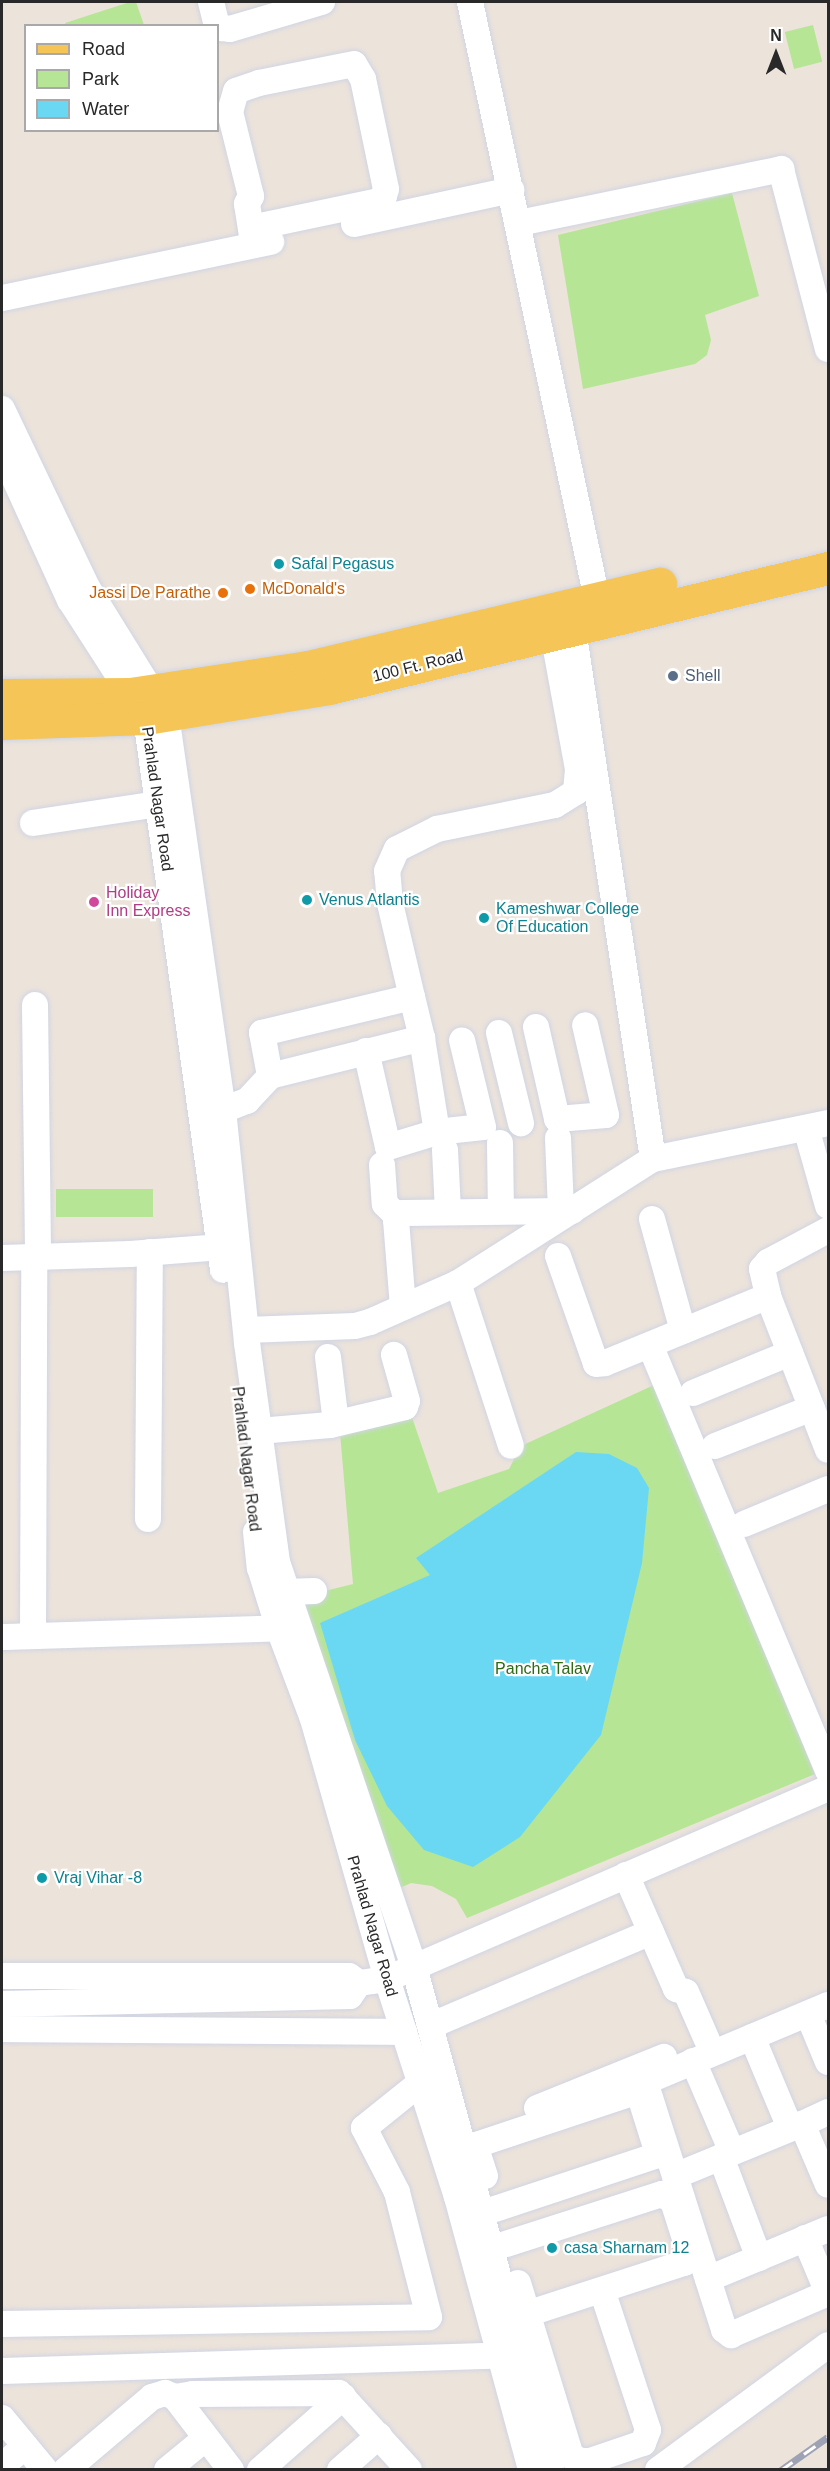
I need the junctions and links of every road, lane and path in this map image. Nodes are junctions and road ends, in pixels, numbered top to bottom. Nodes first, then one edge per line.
1 (211, 2) edge
2 (322, 2) edge
3 (470, 2) edge
4 (218, 24) edge
5 (219, 26) edge
6 (512, 190) junction
7 (519, 223) junction
8 (253, 237) junction
9 (2, 298) edge
10 (828, 349) edge
11 (2, 409) edge
12 (2, 451) edge
13 (9, 481) edge
14 (828, 546) edge
15 (828, 568) edge
16 (581, 621) junction
17 (2, 695) edge
18 (148, 704) junction
19 (2, 723) edge
20 (158, 804) junction
21 (33, 823) dead end
22 (412, 997) junction
23 (35, 1005) dead end
24 (585, 1025) dead end
25 (536, 1028) dead end
26 (499, 1033) dead end
27 (422, 1038) junction
28 (462, 1040) dead end
29 (366, 1051) junction
30 (270, 1076) junction
31 (223, 1110) junction
32 (606, 1115) junction
33 (646, 1115) junction
34 (521, 1123) junction
35 (817, 1126) edge
36 (558, 1128) junction
37 (491, 1135) junction
38 (441, 1141) junction
39 (653, 1159) junction
40 (382, 1166) dead end
41 (827, 1196) edge
42 (566, 1210) junction
43 (501, 1211) junction
44 (448, 1212) junction
45 (396, 1216) junction
46 (652, 1219) dead end
47 (828, 1230) edge
48 (229, 1247) junction
49 (150, 1252) junction
50 (558, 1256) dead end
51 (36, 1257) junction
52 (2, 1258) edge
53 (458, 1283) junction
54 (768, 1296) junction
55 (403, 1308) junction
56 (246, 1330) junction
57 (683, 1331) junction
58 (650, 1344) junction
59 (790, 1353) junction
60 (394, 1355) dead end
61 (328, 1357) dead end
62 (693, 1393) dead end
63 (812, 1408) junction
64 (336, 1423) junction
65 (260, 1431) junction
66 (511, 1446) dead end
67 (715, 1446) dead end
68 (828, 1450) edge
69 (828, 1489) edge
70 (148, 1519) dead end
71 (744, 1524) dead end
72 (314, 1591) dead end
73 (287, 1592) junction
74 (289, 1629) junction
75 (33, 1636) junction
76 (2, 1637) edge
77 (828, 1771) edge
78 (828, 1788) edge
79 (626, 1875) junction
80 (651, 1932) junction
81 (414, 1967) junction
82 (2, 1976) edge
83 (387, 1978) junction
84 (359, 1983) junction
85 (828, 1990) edge
86 (2, 2004) edge
87 (818, 2009) edge
88 (430, 2026) junction
89 (2, 2029) edge
90 (404, 2032) junction
91 (752, 2037) junction
92 (700, 2050) junction
93 (828, 2062) edge
94 (420, 2083) junction
95 (828, 2112) edge
96 (796, 2126) junction
97 (461, 2139) junction
98 (727, 2154) junction
99 (675, 2176) junction
100 (828, 2185) edge
101 (828, 2229) edge
102 (497, 2230) junction
103 (805, 2238) junction
104 (759, 2258) junction
105 (708, 2279) junction
106 (602, 2290) junction
107 (828, 2293) edge
108 (527, 2314) junction
109 (2, 2324) edge
110 (828, 2344) edge
111 (511, 2355) junction
112 (2, 2371) edge
113 (175, 2397) junction
114 (343, 2397) junction
115 (2, 2418) edge
116 (379, 2436) junction
117 (206, 2438) junction
118 (25, 2446) junction
119 (2, 2466) edge
120 (45, 2469) edge
121 (66, 2469) edge
122 (167, 2469) edge
123 (231, 2469) edge
124 (260, 2469) edge
125 (340, 2469) edge
126 (409, 2469) edge
127 (531, 2469) edge
128 (551, 2469) edge
129 (658, 2469) edge

1 - 4 street
2 - 5 street
3 - 6 street
6 - 7 street
6 - 8 street
7 - 10 street
7 - 16 street
8 - 8 street
8 - 9 street
11 - 18 street
12 - 13 street, Prahlad Nagar Road
13 - 18 street, Prahlad Nagar Road
14 - 16 main road, 100 Ft. Road
15 - 16 main road, 100 Ft. Road
16 - 18 main road, 100 Ft. Road
16 - 18 main road, 100 Ft. Road
16 - 22 street
16 - 33 street
17 - 18 main road, 100 Ft. Road
18 - 19 main road, 100 Ft. Road
18 - 20 street, Prahlad Nagar Road
18 - 31 street
20 - 21 street
20 - 48 street, Prahlad Nagar Road
22 - 27 street
22 - 30 street
23 - 51 street
24 - 32 street
25 - 36 street
26 - 34 street
27 - 29 street
27 - 38 street
28 - 37 street
29 - 30 street
29 - 38 street
30 - 31 street
31 - 48 street
32 - 33 street
32 - 36 street
33 - 39 street
34 - 36 street
34 - 37 street
35 - 39 street
35 - 41 street
36 - 42 street
37 - 38 street
37 - 43 street
38 - 44 street
39 - 42 street
40 - 45 street
42 - 43 street
42 - 53 street
43 - 44 street
44 - 45 street
45 - 55 street
46 - 57 street
47 - 54 street
48 - 49 street
48 - 56 street
48 - 74 street, Prahlad Nagar Road
49 - 51 street
49 - 70 street
50 - 58 street
51 - 52 street
51 - 75 street
53 - 55 street
53 - 66 street
54 - 57 street
54 - 59 street
55 - 56 street
56 - 65 street
57 - 58 street
58 - 77 street
59 - 62 street
59 - 63 street
60 - 64 street
61 - 64 street
63 - 67 street
63 - 68 street
64 - 65 street
65 - 73 street
69 - 71 street
72 - 73 street
73 - 74 street
74 - 75 street
74 - 81 street
74 - 83 street, Prahlad Nagar Road
75 - 76 street
78 - 79 street
79 - 80 street
79 - 81 street
80 - 88 street
80 - 92 street
81 - 83 street
81 - 88 street
82 - 84 street
83 - 84 street
83 - 90 street, Prahlad Nagar Road
84 - 86 street
85 - 92 street
87 - 91 street
87 - 93 street
88 - 97 street
89 - 90 street
90 - 94 street, Prahlad Nagar Road
91 - 92 street
91 - 96 street
92 - 97 street
92 - 98 street
92 - 99 street
94 - 109 street
94 - 111 street, Prahlad Nagar Road
95 - 96 street
96 - 98 street
96 - 100 street
97 - 102 street
98 - 99 street
98 - 104 street
99 - 105 street
101 - 103 street
102 - 102 street
102 - 106 street
102 - 108 street
102 - 111 street
103 - 104 street
103 - 107 street
104 - 105 street
105 - 107 street
106 - 108 street
106 - 108 street
110 - 129 street
111 - 112 street
111 - 127 street, Prahlad Nagar Road
111 - 128 street
113 - 114 street
113 - 117 street
113 - 121 street
114 - 116 street
114 - 124 street
115 - 118 street
116 - 125 street
116 - 126 street
117 - 122 street
117 - 123 street
118 - 119 street
118 - 120 street

